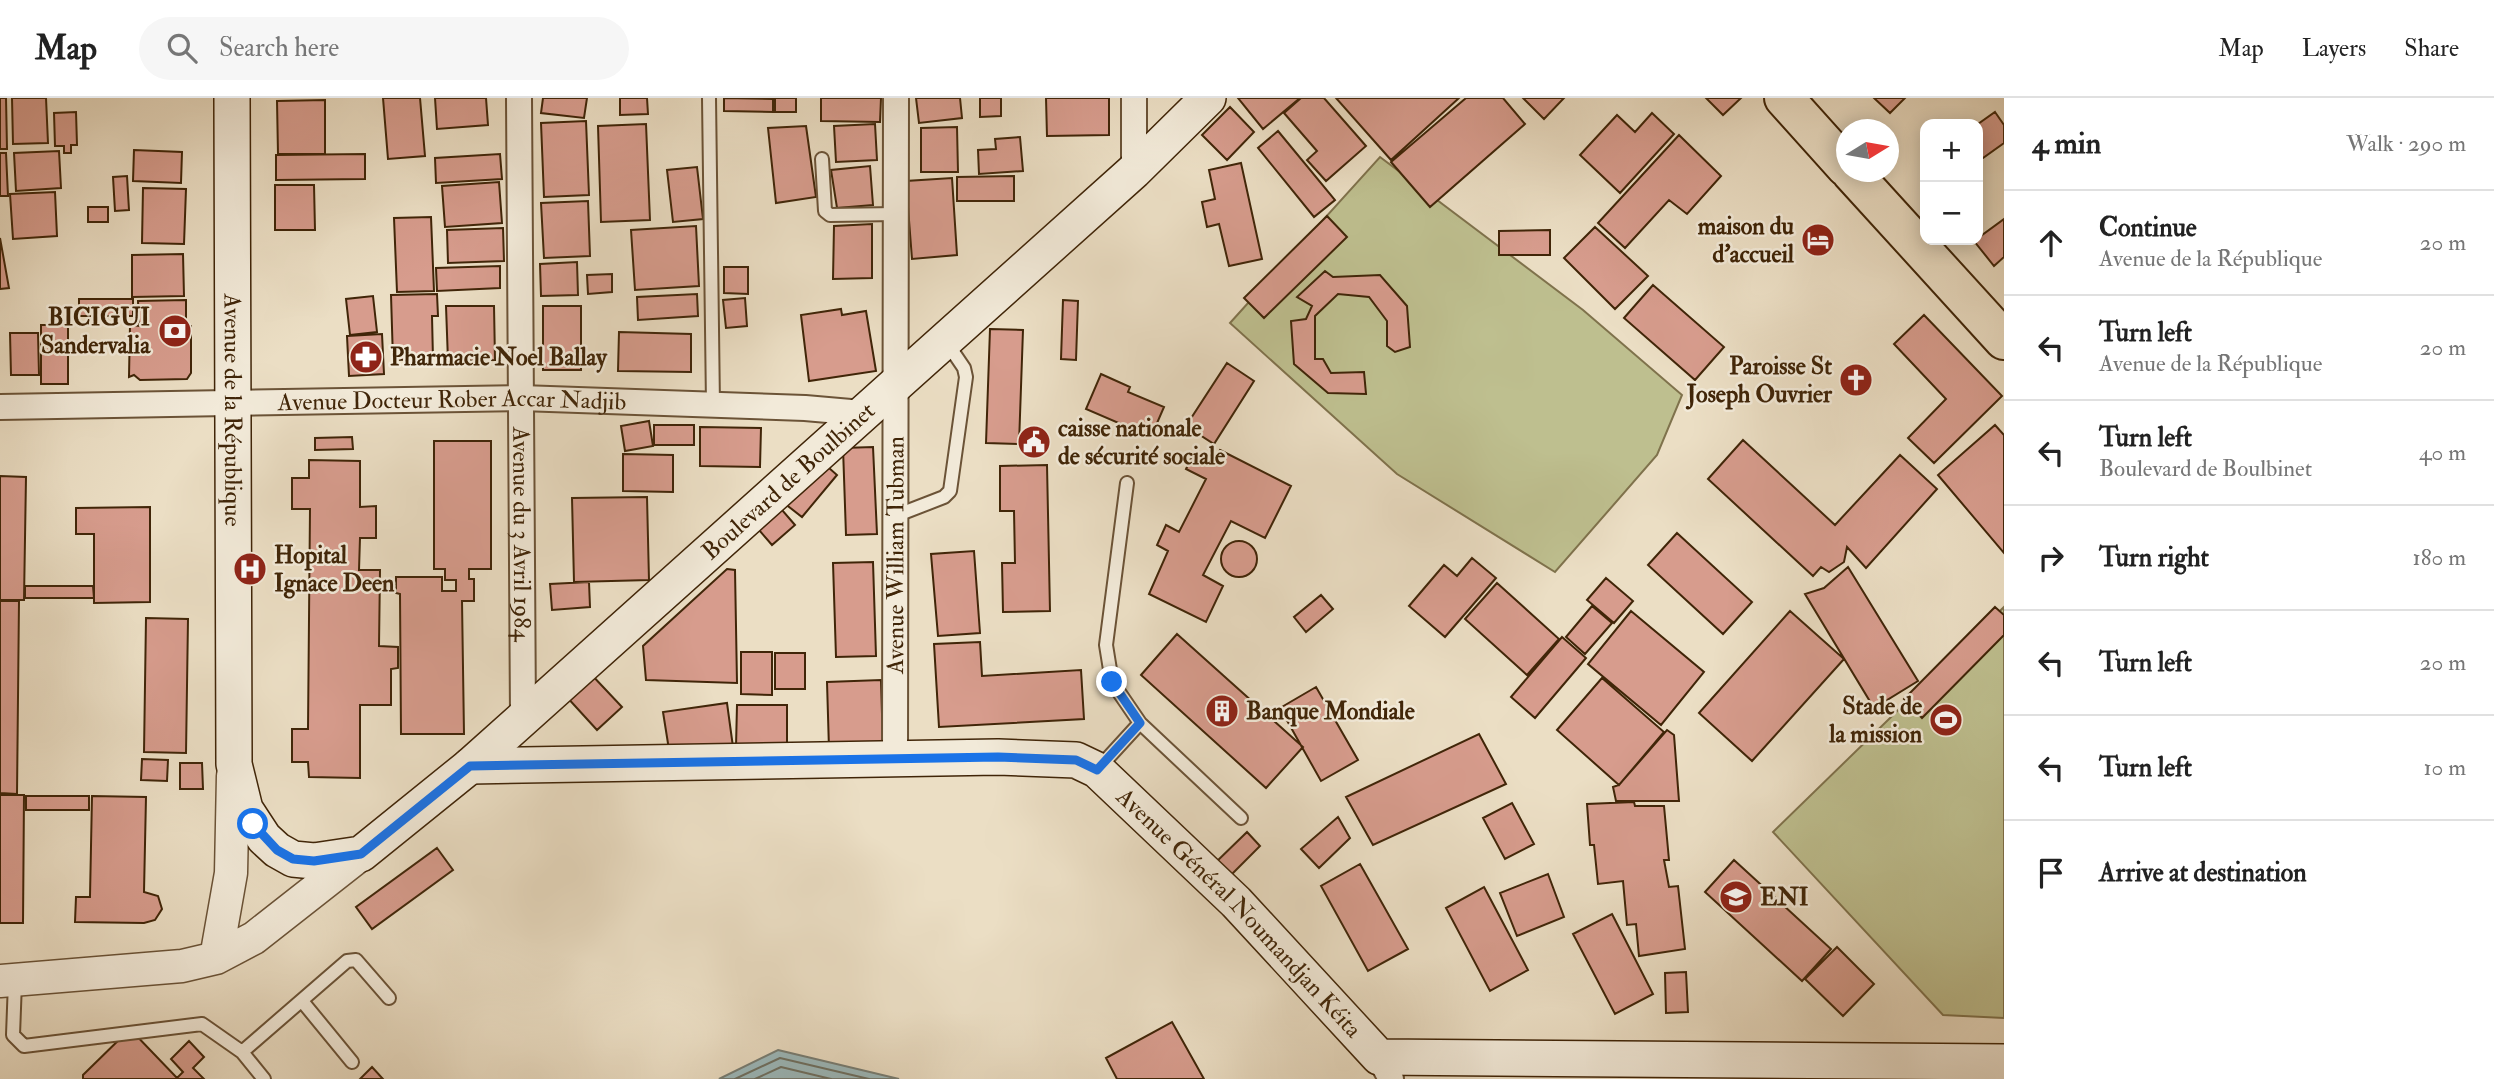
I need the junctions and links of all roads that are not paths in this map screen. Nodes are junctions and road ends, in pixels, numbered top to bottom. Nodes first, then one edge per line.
1 (232, 98) edge
2 (519, 98) edge
3 (709, 98) edge
4 (896, 98) edge
5 (1134, 98) edge
6 (1208, 98) edge
7 (1784, 98) edge
8 (1836, 156) edge
9 (822, 159) dead end
10 (1134, 171) junction
11 (1860, 182) edge
12 (895, 214) junction
13 (944, 340) junction
14 (2004, 340) edge
15 (895, 384) junction
16 (521, 398) junction
17 (234, 400) junction
18 (713, 405) junction
19 (0, 407) edge
20 (862, 413) junction
21 (1127, 483) dead end
22 (895, 516) junction
23 (523, 717) junction
24 (1140, 723) junction
25 (895, 761) junction
26 (234, 764) junction
27 (470, 766) junction
28 (1097, 770) junction
29 (1241, 818) dead end
30 (361, 854) junction
31 (216, 958) junction
32 (7, 981) edge
33 (389, 998) dead end
34 (302, 1000) junction
35 (242, 1052) junction
36 (352, 1062) dead end
37 (2004, 1062) edge
38 (1385, 1068) edge
39 (1625, 1068) edge
40 (1877, 1070) edge
41 (264, 1079) edge

1 - 17 main road, Avenue de la République
2 - 16 street, Avenue du 3 Avril 1984
3 - 18 lane
4 - 12 street, Avenue William Tubman
5 - 10 street
6 - 10 main road, Boulevard de Boulbinet
7 - 8 main road
9 - 12 lane
10 - 13 main road, Boulevard de Boulbinet
11 - 14 main road
12 - 15 street, Avenue William Tubman
13 - 15 main road, Boulevard de Boulbinet
13 - 22 lane
15 - 20 main road, Boulevard de Boulbinet
15 - 22 street, Avenue William Tubman
16 - 17 street, Avenue Docteur Rober Accar Nadjib
16 - 18 street, Avenue Docteur Rober Accar Nadjib
16 - 23 street, Avenue du 3 Avril 1984
17 - 19 street, Avenue Docteur Rober Accar Nadjib
17 - 26 main road, Avenue de la République
18 - 20 street, Avenue Docteur Rober Accar Nadjib
20 - 23 main road, Boulevard de Boulbinet
21 - 24 lane
22 - 25 street, Avenue William Tubman
23 - 27 main road, Boulevard de Boulbinet
24 - 28 lane
24 - 29 lane
25 - 27 main road, Avenue Général Noumandjan Kéita
25 - 28 main road, Avenue Général Noumandjan Kéita
26 - 30 main road, Avenue de la République
26 - 31 street, Avenue de la République
27 - 30 main road, Boulevard de Boulbinet
28 - 38 main road, Avenue Général Noumandjan Kéita
30 - 31 street
31 - 32 street
32 - 35 lane
33 - 34 lane
34 - 35 lane
34 - 36 lane
35 - 41 lane
37 - 40 main road
38 - 39 main road
39 - 40 main road

